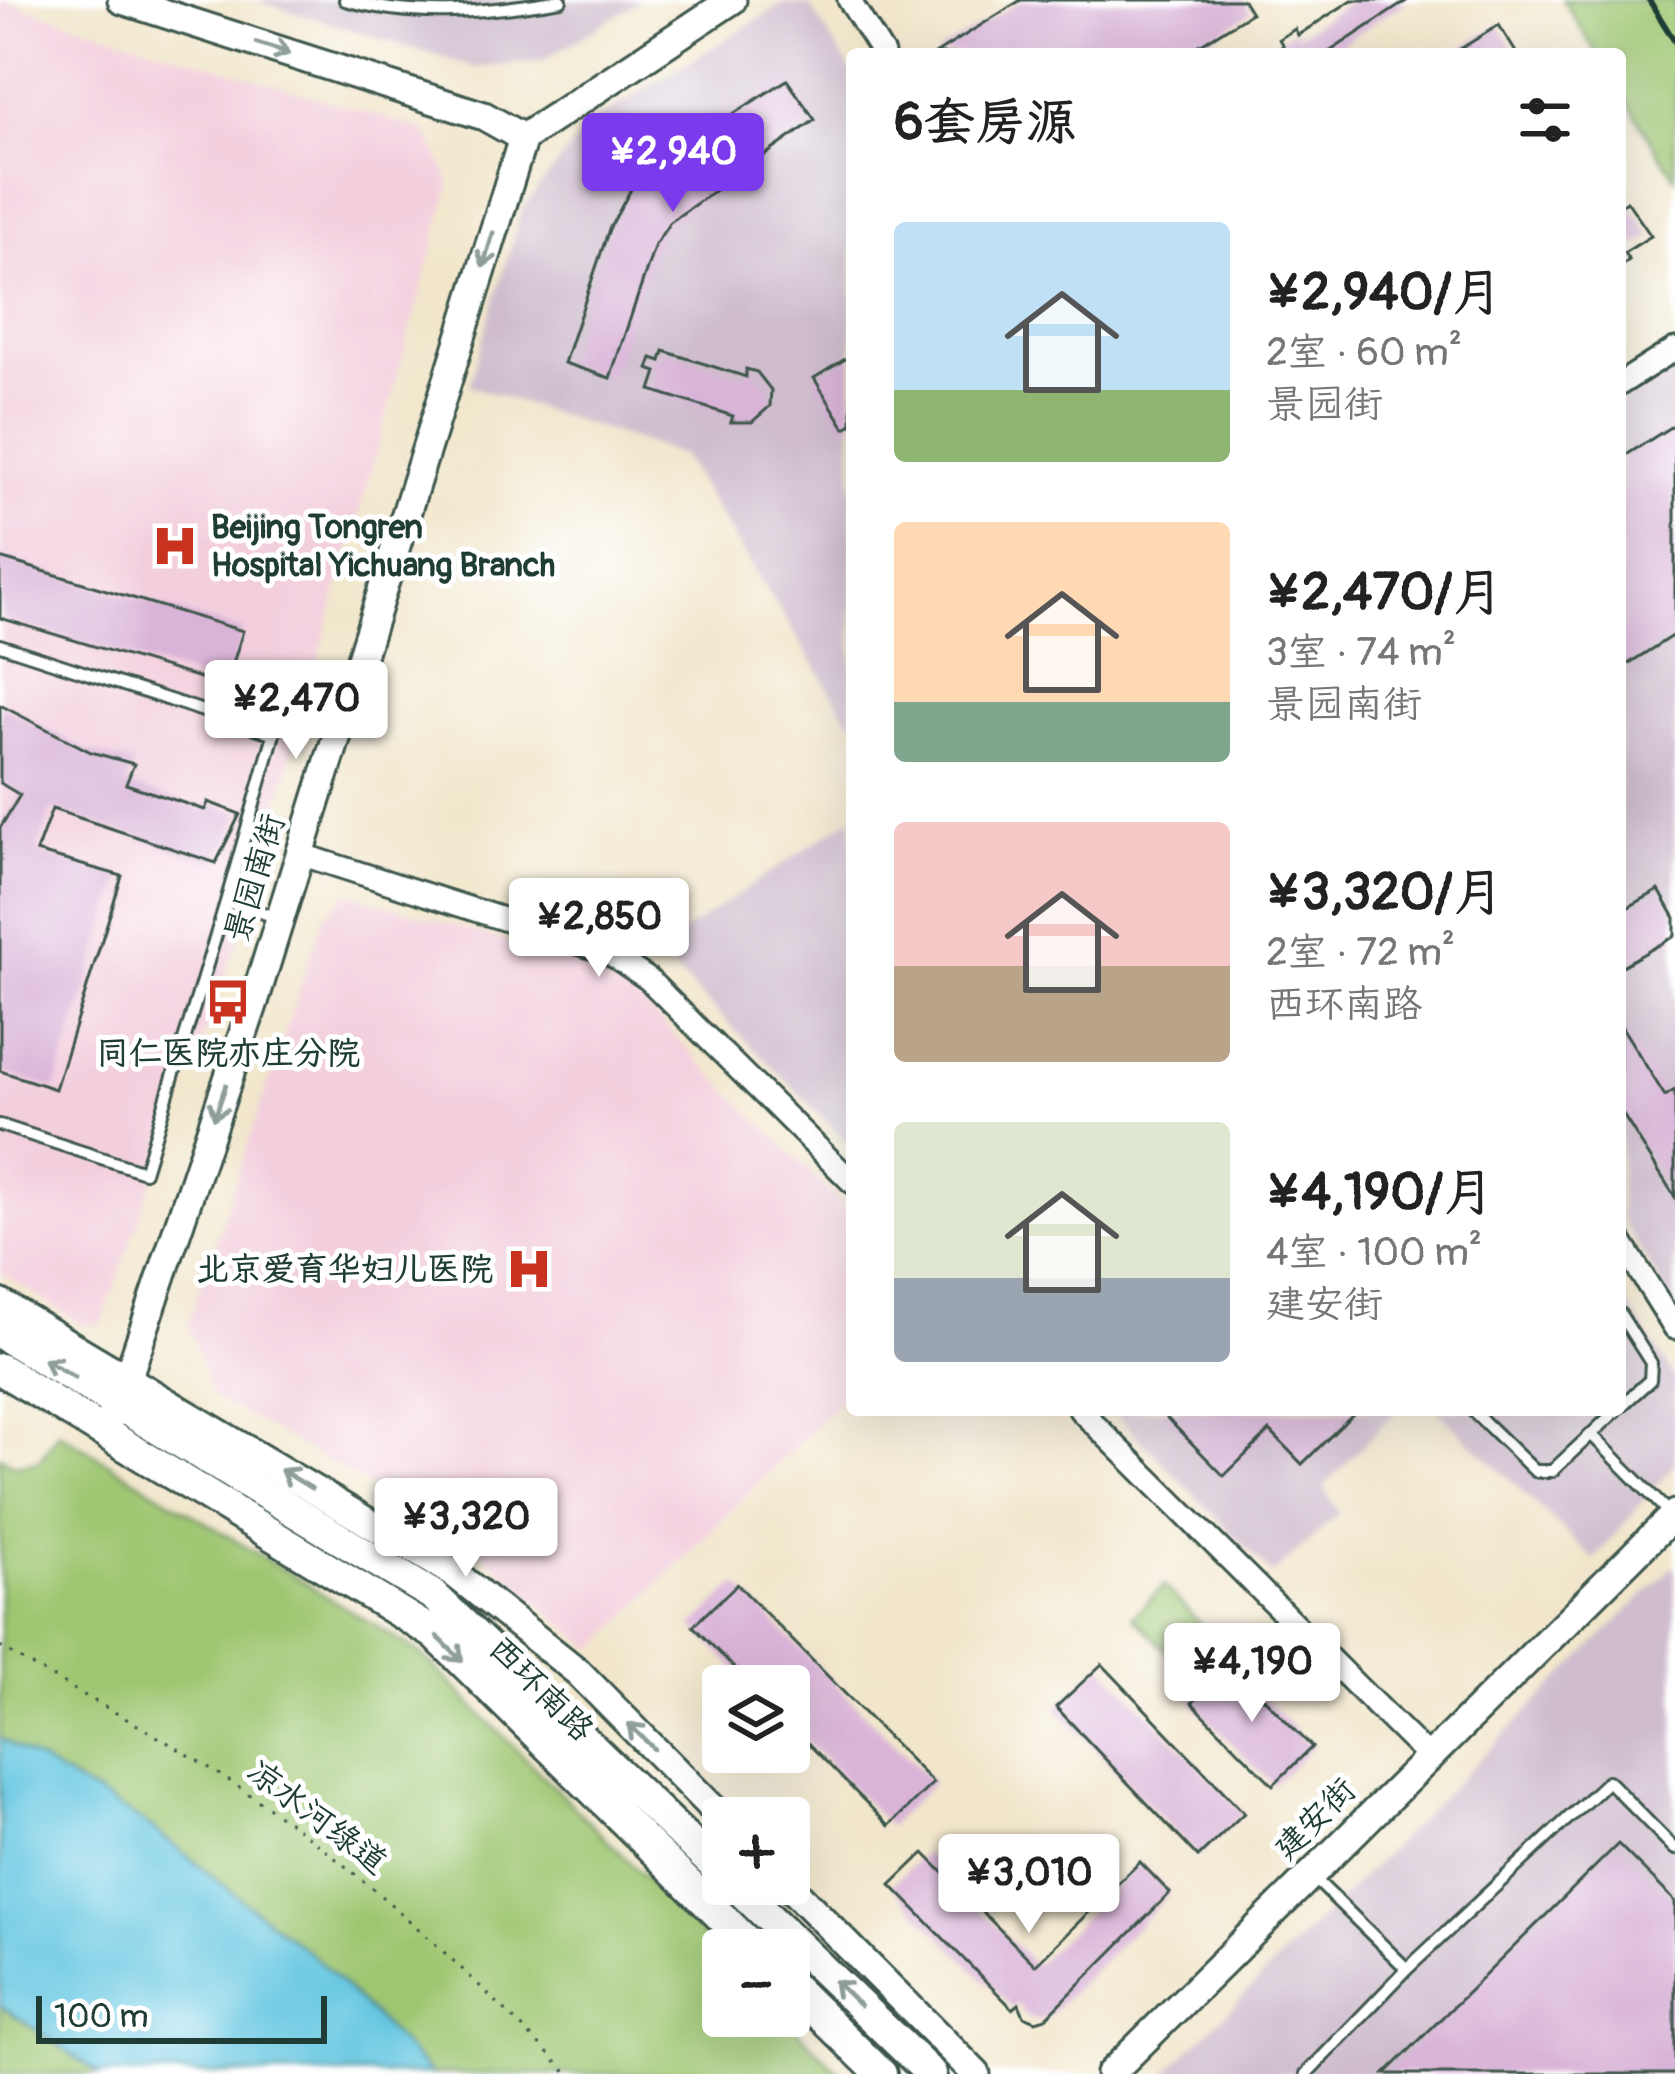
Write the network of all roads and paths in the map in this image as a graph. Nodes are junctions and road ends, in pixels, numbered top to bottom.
1 (122, 0) edge
2 (345, 0) edge
3 (561, 0) edge
4 (732, 0) edge
5 (849, 0) edge
6 (879, 48) edge
7 (523, 138) junction
8 (1675, 349) edge
9 (1626, 380) edge
10 (0, 646) edge
11 (300, 854) junction
12 (226, 902) junction
13 (280, 918) junction
14 (0, 1125) edge
15 (846, 1176) edge
16 (1626, 1250) edge
17 (0, 1303) edge
18 (1626, 1324) edge
19 (1675, 1328) edge
20 (0, 1333) edge
21 (0, 1369) edge
22 (1626, 1402) edge
23 (117, 1403) junction
24 (1086, 1416) edge
25 (1478, 1416) edge
26 (1611, 1416) edge
27 (1591, 1434) junction
28 (1674, 1515) edge
29 (0, 1647) edge
30 (1428, 1757) junction
31 (702, 1798) edge
32 (1675, 1849) edge
33 (702, 1854) edge
34 (1311, 1874) junction
35 (756, 1905) edge
36 (809, 1905) edge
37 (734, 1929) edge
38 (1407, 1969) junction
39 (810, 2005) edge
40 (568, 2074) edge
41 (880, 2074) edge
42 (931, 2074) edge
43 (976, 2074) edge
44 (1110, 2074) edge
45 (1306, 2074) edge

1 -> 7 street
2 - 3 lane
4 - 7 street
5 - 6 street
7 -> 11 street, 景园南街
8 - 9 street
10 - 12 lane
11 - 13 street, 景园南街
11 - 15 street
12 - 13 lane
12 - 14 lane
13 -> 23 street, 景园南街
16 - 19 street
17 - 23 street
18 - 22 lane
23 -> 20 main road, 西环南路
21 - 23 main road, 西环南路
31 -> 23 street
23 - 33 main road, 西环南路
23 -> 37 main road, 西环南路
24 - 30 street
25 - 27 lane
26 - 27 lane
27 - 28 lane
28 - 30 street, 建安街
29 - 40 path, 凉水河绿道
30 - 34 street, 建安街
32 - 38 lane
34 - 38 lane
34 - 44 street, 建安街
42 -> 35 main road
36 - 43 street
38 - 45 lane
39 - 41 main road

